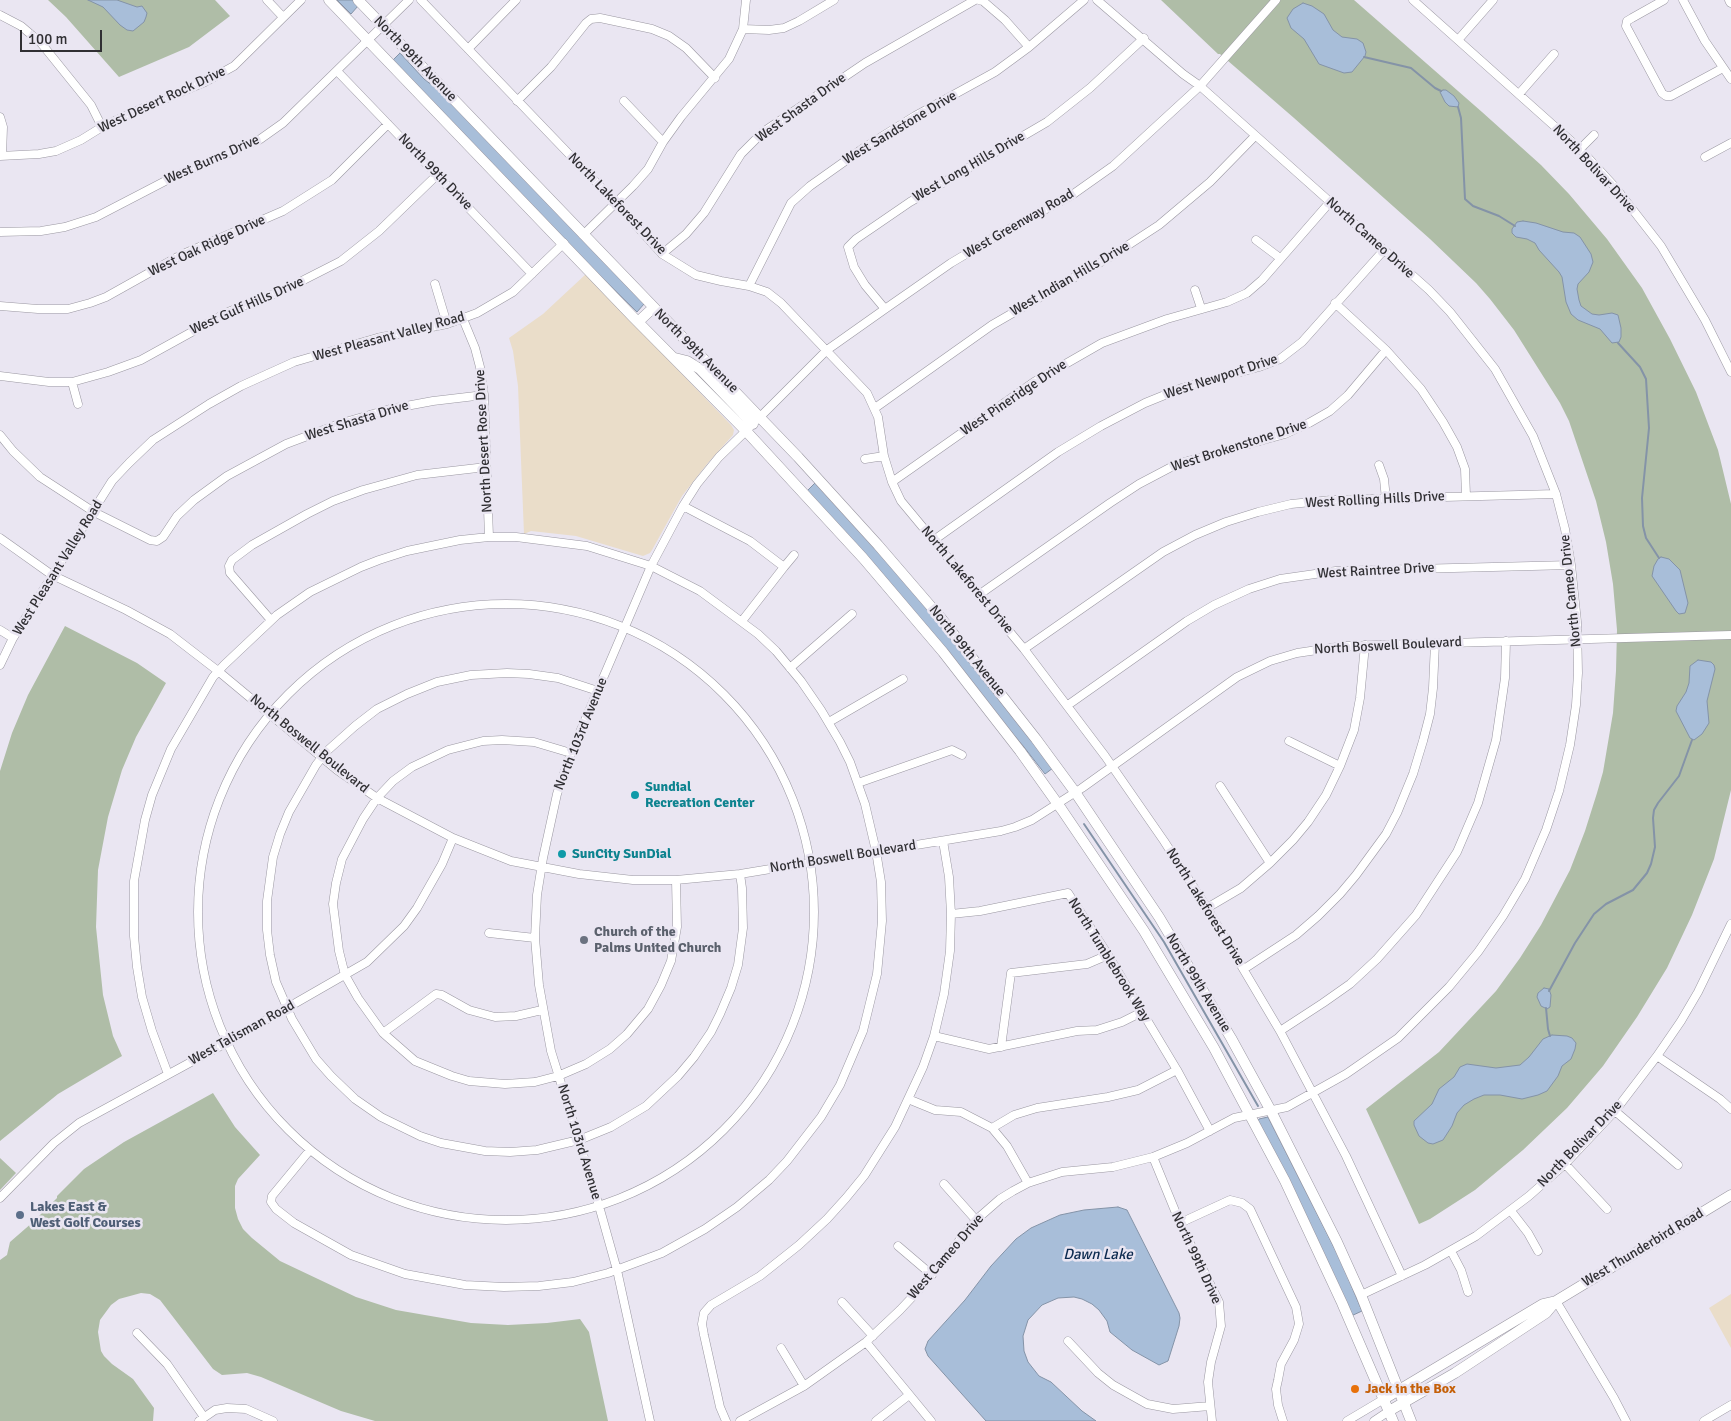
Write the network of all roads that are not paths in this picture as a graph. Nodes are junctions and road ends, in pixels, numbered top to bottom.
1 (267, 0) edge
2 (301, 0) edge
3 (329, 0) edge
4 (358, 0) edge
5 (410, 0) edge
6 (421, 0) edge
7 (516, 0) edge
8 (746, 0) edge
9 (834, 0) edge
10 (977, 0) edge
11 (1084, 0) edge
12 (1097, 0) edge
13 (1276, 0) edge
14 (1413, 0) edge
15 (1493, 0) edge
16 (1664, 0) edge
17 (1683, 0) edge
18 (0, 15) edge
19 (283, 17) junction
20 (383, 26) junction
21 (743, 29) junction
22 (1144, 38) junction
23 (368, 40) junction
24 (1458, 40) junction
25 (1029, 48) junction
26 (468, 49) junction
27 (1554, 54) dead end
28 (1723, 68) junction
29 (337, 71) junction
30 (715, 78) junction
31 (1731, 79) edge
32 (1200, 86) junction
33 (1519, 94) junction
34 (517, 101) junction
35 (624, 101) dead end
36 (0, 117) edge
37 (388, 124) junction
38 (102, 127) junction
39 (1594, 135) dead end
40 (1256, 136) junction
41 (663, 142) junction
42 (1731, 143) edge
43 (1580, 149) junction
44 (1, 156) edge
45 (1705, 157) dead end
46 (438, 175) junction
47 (1330, 202) junction
48 (616, 203) junction
49 (0, 232) edge
50 (583, 235) junction
51 (1256, 240) dead end
52 (564, 243) junction
53 (1384, 250) junction
54 (662, 254) junction
55 (1280, 258) junction
56 (532, 274) junction
57 (435, 284) dead end
58 (749, 286) junction
59 (1195, 290) dead end
60 (1335, 303) junction
61 (0, 306) edge
62 (653, 308) junction
63 (1200, 308) junction
64 (885, 309) junction
65 (463, 319) junction
66 (638, 322) junction
67 (447, 324) junction
68 (827, 350) junction
69 (1386, 350) junction
70 (1731, 372) edge
71 (0, 376) edge
72 (72, 382) junction
73 (484, 395) junction
74 (78, 404) dead end
75 (875, 408) junction
76 (753, 424) junction
77 (0, 435) edge
78 (884, 456) junction
79 (865, 460) dead end
80 (1379, 465) dead end
81 (486, 467) junction
82 (892, 482) junction
83 (1556, 494) junction
84 (1466, 496) junction
85 (1386, 499) junction
86 (683, 506) junction
87 (94, 512) junction
88 (489, 537) junction
89 (0, 538) edge
90 (934, 540) junction
91 (794, 555) dead end
92 (1571, 565) junction
93 (651, 566) junction
94 (784, 567) junction
95 (52, 575) junction
96 (980, 594) junction
97 (852, 614) dead end
98 (270, 620) junction
99 (742, 621) junction
100 (625, 628) junction
101 (0, 630) edge
102 (1731, 635) edge
103 (13, 638) junction
104 (1578, 639) junction
105 (1506, 641) junction
106 (1435, 643) junction
107 (1364, 645) junction
108 (1024, 649) junction
109 (0, 664) edge
110 (790, 668) junction
111 (218, 671) junction
112 (903, 679) dead end
113 (598, 691) junction
114 (1068, 705) junction
115 (270, 714) junction
116 (829, 722) junction
117 (1289, 741) dead end
118 (571, 754) junction
119 (962, 756) dead end
120 (322, 758) junction
121 (1340, 766) junction
122 (1112, 767) junction
123 (858, 783) junction
124 (1220, 786) dead end
125 (1075, 792) junction
126 (376, 798) junction
127 (1058, 804) junction
128 (453, 838) junction
129 (943, 841) junction
130 (876, 851) junction
131 (811, 862) junction
132 (1270, 863) junction
133 (541, 867) junction
134 (740, 874) junction
135 (676, 880) junction
136 (1207, 908) junction
137 (951, 914) junction
138 (1731, 924) edge
139 (489, 933) dead end
140 (536, 938) junction
141 (1108, 954) junction
142 (1244, 969) junction
143 (345, 975) junction
144 (286, 1008) junction
145 (542, 1010) junction
146 (1142, 1012) junction
147 (1280, 1031) junction
148 (383, 1033) junction
149 (934, 1036) junction
150 (226, 1042) junction
151 (1001, 1047) junction
152 (1657, 1056) junction
153 (1177, 1070) junction
154 (168, 1074) junction
155 (558, 1076) junction
156 (1314, 1093) junction
157 (908, 1099) junction
158 (1731, 1109) edge
159 (1271, 1111) junction
160 (1614, 1111) junction
161 (1249, 1115) junction
162 (992, 1128) junction
163 (1210, 1131) junction
164 (579, 1140) junction
165 (310, 1150) junction
166 (1153, 1157) junction
167 (1565, 1164) junction
168 (1678, 1165) dead end
169 (1028, 1183) junction
170 (944, 1184) dead end
171 (1731, 1195) edge
172 (0, 1198) edge
173 (599, 1206) junction
174 (1608, 1209) dead end
175 (1511, 1211) junction
176 (976, 1220) junction
177 (1180, 1223) junction
178 (898, 1246) dead end
179 (1452, 1251) junction
180 (1538, 1251) dead end
181 (617, 1270) junction
182 (932, 1276) junction
183 (1402, 1276) junction
184 (1468, 1292) dead end
185 (1361, 1295) junction
186 (1556, 1301) junction
187 (842, 1302) dead end
188 (137, 1333) dead end
189 (873, 1336) junction
190 (1068, 1341) dead end
191 (866, 1342) junction
192 (781, 1348) dead end
193 (804, 1386) junction
194 (1391, 1394) junction
195 (909, 1395) junction
196 (1731, 1405) edge
197 (1210, 1406) junction
198 (1396, 1411) edge
199 (201, 1419) edge
200 (273, 1421) edge
201 (650, 1421) edge
202 (726, 1421) edge
203 (740, 1421) edge
204 (876, 1421) edge
205 (931, 1421) edge
206 (1212, 1421) edge
207 (1283, 1421) edge
208 (1347, 1421) edge
209 (1374, 1421) edge
210 (1411, 1421) edge
211 (1626, 1421) edge
212 (1704, 1421) edge

1 - 19 street
2 - 19 street, West Desert Rock Drive
3 - 23 main road, North 99th Avenue
4 - 20 main road, North 99th Avenue
5 - 20 street, West Burns Drive
6 - 26 street, North Lakeforest Drive
7 - 26 street
8 - 21 street
9 - 21 street
10 - 25 street, West Shasta Drive
10 - 54 street, West Shasta Drive
11 - 25 street, West Sandstone Drive
12 - 22 street, North Cameo Drive
13 - 32 street, West Greenway Road
14 - 24 street, North Bolivar Drive
15 - 24 street
16 - 28 street
17 - 28 street
18 - 38 street
19 - 38 street, West Desert Rock Drive
20 - 23 street, West Burns Drive
20 - 50 main road, North 99th Avenue
21 - 30 street
22 - 32 street, North Cameo Drive
22 - 64 street, West Long Hills Drive
23 - 29 street, West Burns Drive
23 - 52 main road, North 99th Avenue
24 - 33 street, North Bolivar Drive
25 - 58 street, West Sandstone Drive
26 - 34 street, North Lakeforest Drive
27 - 33 street
28 - 31 street
29 - 37 street, North 99th Drive
29 - 49 street, West Burns Drive
30 - 34 street
30 - 41 street
32 - 40 street, North Cameo Drive
32 - 64 street, West Greenway Road
33 - 43 street, North Bolivar Drive
34 - 48 street, North Lakeforest Drive
35 - 41 street
36 - 44 street
37 - 46 street, North 99th Drive
37 - 61 street, West Oak Ridge Drive
38 - 44 street, West Desert Rock Drive
39 - 43 street
40 - 47 street, North Cameo Drive
40 - 75 street, West Indian Hills Drive
41 - 48 street
42 - 45 street
43 - 70 street, North Bolivar Drive
46 - 56 street, North 99th Drive
46 - 72 street, West Gulf Hills Drive
47 - 53 street, North Cameo Drive
47 - 55 street, West Pineridge Drive
48 - 50 street
48 - 54 street, North Lakeforest Drive
50 - 62 main road, North 99th Avenue
51 - 55 street
52 - 56 street, West Pleasant Valley Road
52 - 66 main road, North 99th Avenue
53 - 60 street, West Newport Drive
53 - 83 street, North Cameo Drive
54 - 58 street, North Lakeforest Drive
55 - 63 street, West Pineridge Drive
56 - 65 street, West Pleasant Valley Road
57 - 67 street
58 - 68 street, North Lakeforest Drive
59 - 63 street
60 - 69 street
60 - 90 street, West Newport Drive
62 - 66 main road
62 - 76 main road, North 99th Avenue
63 - 82 street, West Pineridge Drive
64 - 68 street, West Greenway Road
65 - 67 street, West Pleasant Valley Road
65 - 73 street, North Desert Rose Drive
66 - 76 main road, North 99th Avenue
67 - 87 street, West Pleasant Valley Road
68 - 75 street, North Lakeforest Drive
68 - 76 street, West Greenway Road
69 - 84 street
69 - 96 street, West Brokenstone Drive
71 - 72 street, West Gulf Hills Drive
72 - 74 street
73 - 81 street, North Desert Rose Drive
73 - 87 street, West Shasta Drive
75 - 78 street, North Lakeforest Drive
76 - 86 street, North 103rd Avenue
76 - 125 main road, North 99th Avenue
76 - 127 main road, North 99th Avenue
77 - 87 street, West Shasta Drive
78 - 79 street
78 - 82 street, North Lakeforest Drive
80 - 85 street
81 - 88 street, North Desert Rose Drive
81 - 98 street
82 - 90 street, North Lakeforest Drive
83 - 84 street, West Rolling Hills Drive
83 - 92 street, North Cameo Drive
84 - 85 street, West Rolling Hills Drive
85 - 108 street, West Rolling Hills Drive
86 - 93 street, North 103rd Avenue
86 - 94 street
87 - 95 street, West Pleasant Valley Road
88 - 93 street
88 - 98 street
89 - 95 street, North Boswell Boulevard
90 - 96 street, North Lakeforest Drive
91 - 94 street
92 - 104 street, North Cameo Drive
92 - 114 street, West Raintree Drive
93 - 99 street
93 - 100 street, North 103rd Avenue
94 - 99 street
95 - 103 street, West Pleasant Valley Road
95 - 111 street, North Boswell Boulevard
96 - 108 street, North Lakeforest Drive
97 - 110 street
98 - 111 street
99 - 110 street
100 - 113 street, North 103rd Avenue
100 - 115 street
100 - 131 street
101 - 103 street
102 - 104 street, North Boswell Boulevard
103 - 109 street, West Pleasant Valley Road
104 - 105 street, North Boswell Boulevard
104 - 156 street, North Cameo Drive
105 - 106 street, North Boswell Boulevard
105 - 147 street
106 - 107 street, North Boswell Boulevard
106 - 142 street
107 - 121 street
107 - 122 street, North Boswell Boulevard
108 - 114 street, North Lakeforest Drive
110 - 116 street
111 - 115 street, North Boswell Boulevard
111 - 154 street
112 - 116 street
113 - 118 street, North 103rd Avenue
113 - 120 street
114 - 122 street, North Lakeforest Drive
115 - 120 street, North Boswell Boulevard
115 - 150 street
116 - 123 street
117 - 121 street
118 - 126 street
118 - 133 street, North 103rd Avenue
119 - 123 street
120 - 126 street, North Boswell Boulevard
120 - 144 street
121 - 132 street
122 - 125 street, North Boswell Boulevard
122 - 136 street, North Lakeforest Drive
123 - 130 street
124 - 132 street
125 - 127 street, North Boswell Boulevard
125 - 159 main road, North 99th Avenue
126 - 128 street, North Boswell Boulevard
126 - 143 street
127 - 129 street, North Boswell Boulevard
127 - 161 main road, North 99th Avenue
128 - 133 street, North Boswell Boulevard
128 - 143 street, West Talisman Road
129 - 130 street, North Boswell Boulevard
129 - 137 street
130 - 131 street, North Boswell Boulevard
130 - 181 street
131 - 134 street, North Boswell Boulevard
131 - 173 street
132 - 136 street
133 - 135 street, North Boswell Boulevard
133 - 140 street, North 103rd Avenue
134 - 135 street, North Boswell Boulevard
134 - 164 street
135 - 155 street
136 - 142 street, North Lakeforest Drive
137 - 141 street, North Tumblebrook Way
137 - 149 street
138 - 152 street, North Bolivar Drive
139 - 140 street
140 - 145 street, North 103rd Avenue
141 - 146 street, North Tumblebrook Way
141 - 151 street
142 - 147 street, North Lakeforest Drive
143 - 144 street, West Talisman Road
143 - 148 street
144 - 150 street, West Talisman Road
144 - 164 street
145 - 148 street
145 - 155 street, North 103rd Avenue
146 - 151 street
146 - 153 street, North Tumblebrook Way
147 - 156 street, North Lakeforest Drive
148 - 155 street
149 - 151 street
149 - 157 street
150 - 154 street, West Talisman Road
150 - 165 street
152 - 158 street
152 - 160 street, North Bolivar Drive
153 - 162 street
153 - 163 street, North Tumblebrook Way
154 - 172 street, West Talisman Road
155 - 164 street, North 103rd Avenue
156 - 159 street, West Cameo Drive
156 - 183 street, North Lakeforest Drive
157 - 162 street
157 - 202 street
159 - 161 street, West Cameo Drive
159 - 185 main road, North 99th Avenue
160 - 167 street, North Bolivar Drive
160 - 168 street
161 - 163 street, West Cameo Drive
161 - 194 main road, North 99th Avenue
162 - 169 street
163 - 166 street, West Cameo Drive
164 - 173 street, North 103rd Avenue
165 - 173 street
165 - 181 street
166 - 169 street, West Cameo Drive
166 - 177 street, North 99th Drive
167 - 174 street
167 - 175 street, North Bolivar Drive
169 - 176 street, West Cameo Drive
170 - 176 street
171 - 186 main road, West Thunderbird Road
173 - 181 street, North 103rd Avenue
175 - 179 street, North Bolivar Drive
175 - 180 street
176 - 182 street, West Cameo Drive
177 - 197 street, North 99th Drive
177 - 207 street
178 - 182 street
179 - 183 street, North Bolivar Drive
179 - 184 street
181 - 201 street, North 103rd Avenue
182 - 189 street, West Cameo Drive
183 - 185 street, North Bolivar Drive
185 - 194 main road, North 99th Avenue
186 - 194 main road, West Thunderbird Road
186 - 198 main road, West Thunderbird Road
186 - 211 street
187 - 189 street
188 - 199 street
189 - 191 street, West Cameo Drive
190 - 197 street
191 - 193 street, West Cameo Drive
191 - 195 street
192 - 193 street
193 - 203 street, West Cameo Drive
194 - 198 main road, North 99th Avenue
194 - 198 main road, North 99th Avenue
194 - 208 street
195 - 204 street
195 - 205 street
196 - 212 street
197 - 206 street, North 99th Drive
198 - 209 street
198 - 210 main road, North 99th Avenue
199 - 200 street

